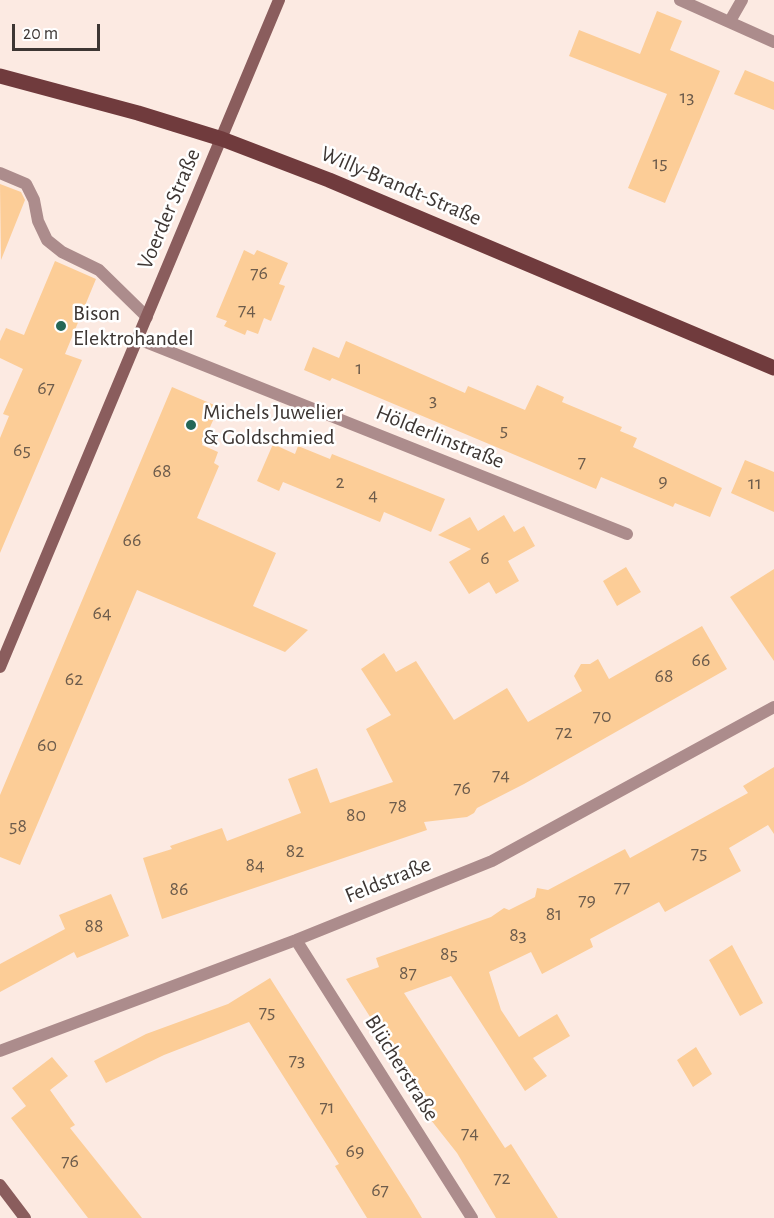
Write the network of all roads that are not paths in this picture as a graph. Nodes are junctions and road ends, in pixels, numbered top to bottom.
1 (279, 0) edge
2 (680, 0) edge
3 (742, 0) edge
4 (730, 21) junction
5 (774, 42) edge
6 (0, 75) edge
7 (222, 139) junction
8 (0, 173) edge
9 (147, 317) junction
10 (138, 339) junction
11 (774, 368) edge
12 (627, 534) dead end
13 (0, 667) edge
14 (774, 707) edge
15 (296, 940) junction
16 (0, 1051) edge
17 (0, 1185) edge
18 (25, 1218) edge
19 (472, 1218) edge

1 - 7 street, Voerder Straße
2 - 4 street
3 - 4 street
4 - 5 street
6 - 7 main road, Willy-Brandt-Straße
7 - 9 street, Voerder Straße
7 - 11 main road, Willy-Brandt-Straße
8 - 9 street
9 - 10 street, Voerder Straße
10 - 12 street, Hölderlinstraße
10 - 13 street, Voerder Straße
14 - 15 street, Feldstraße
15 - 16 street, Feldstraße
15 - 19 street, Blücherstraße
17 - 18 street

